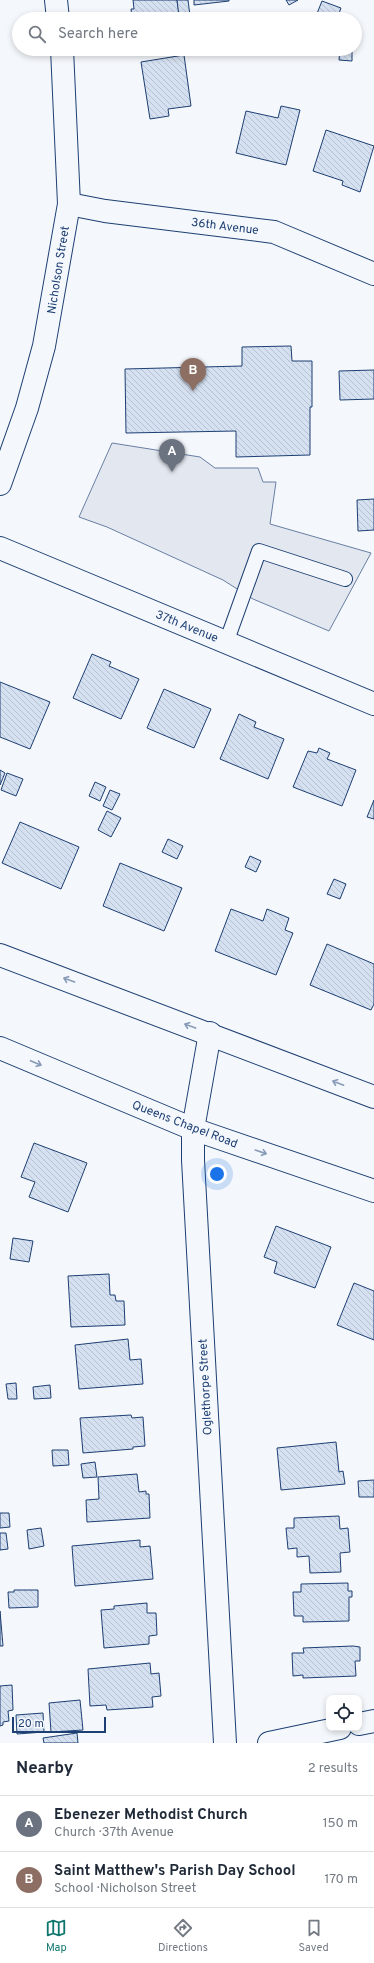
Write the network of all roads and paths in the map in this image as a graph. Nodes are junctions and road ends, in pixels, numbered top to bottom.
1 (56, 0) edge
2 (57, 12) edge
3 (62, 56) edge
4 (69, 204) junction
5 (374, 274) edge
6 (0, 484) edge
7 (0, 548) edge
8 (345, 579) dead end
9 (226, 643) junction
10 (374, 704) edge
11 (0, 955) edge
12 (210, 1033) junction
13 (0, 1048) edge
14 (374, 1097) edge
15 (192, 1129) junction
16 (374, 1190) edge
17 (374, 1721) edge
18 (362, 1723) edge
19 (326, 1731) edge
20 (225, 1743) edge
21 (269, 1743) edge

1 - 2 street
3 - 4 street, Nicholson Street
4 - 5 street, 36th Avenue
4 - 6 street, Nicholson Street
7 - 9 street, 37th Avenue
8 - 9 lane
9 - 10 street, 37th Avenue
12 -> 11 street
14 -> 12 street
12 - 15 street, Oglethorpe Street
13 -> 15 street, Queens Chapel Road
15 -> 16 street, Queens Chapel Road
15 - 20 street, Oglethorpe Street
17 - 18 street
19 - 21 street

